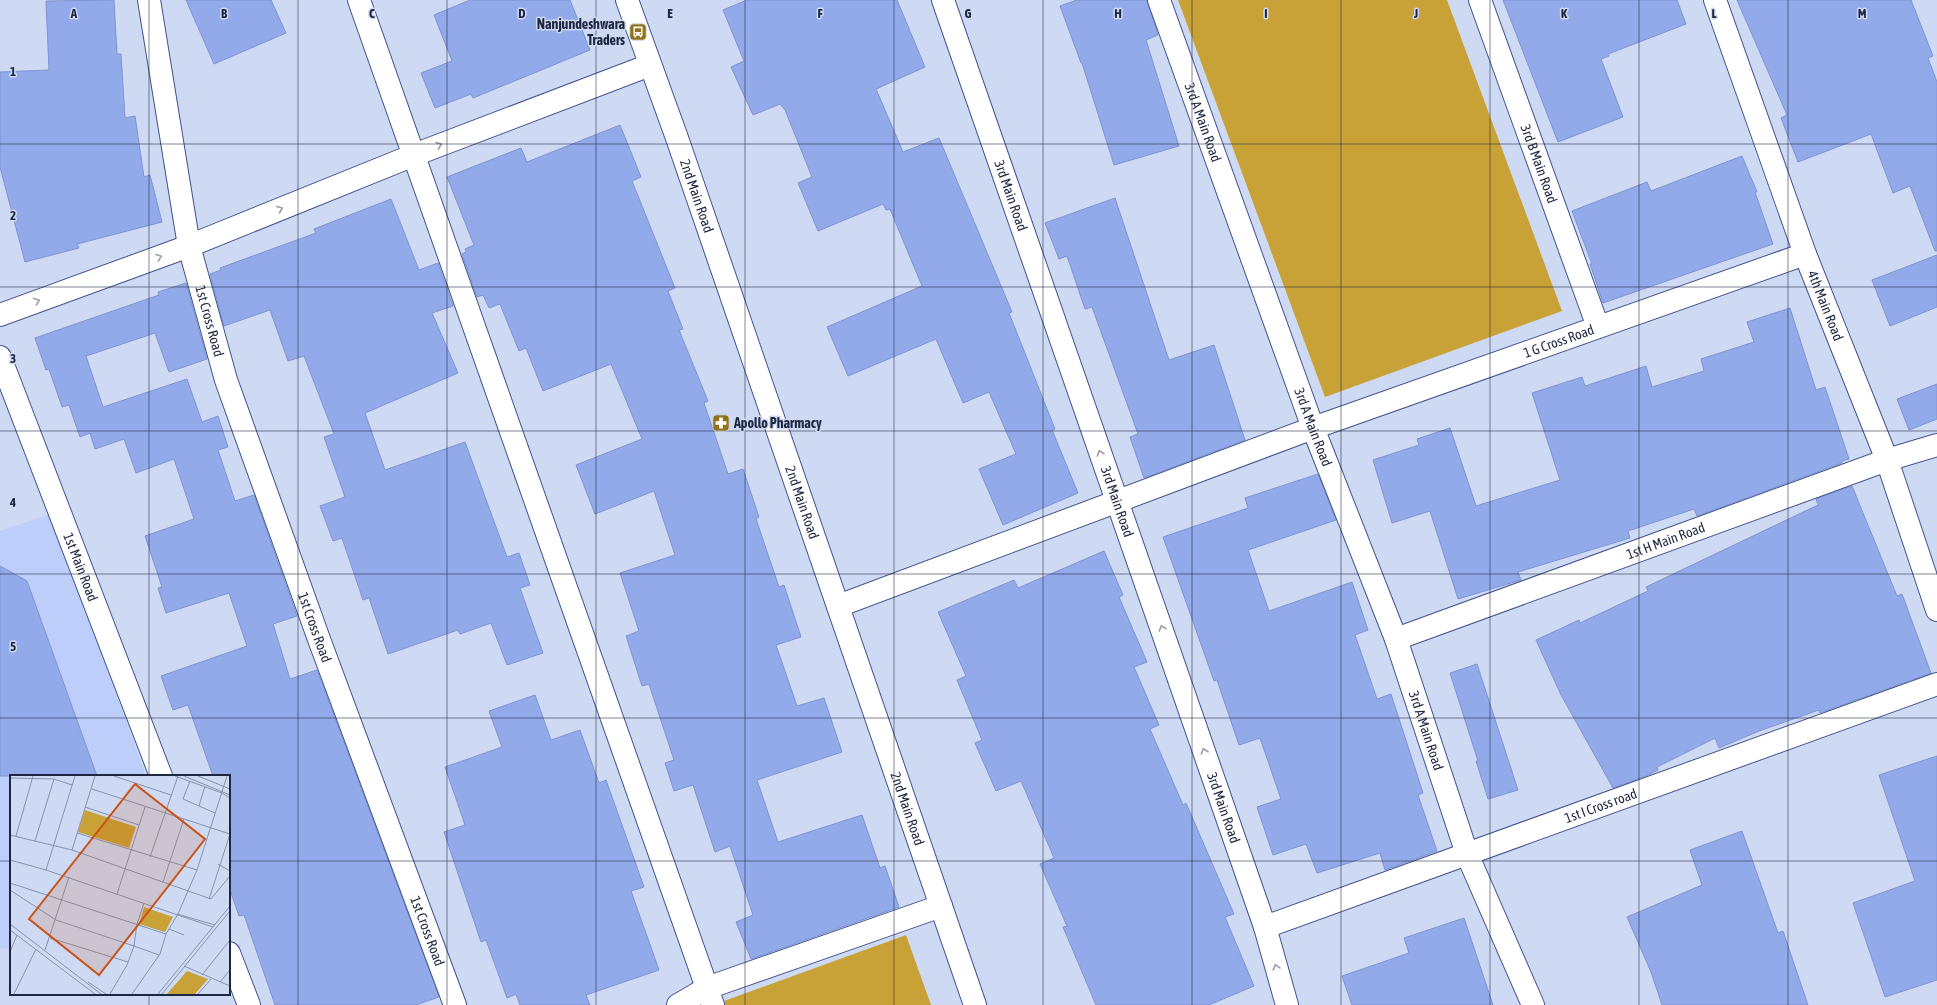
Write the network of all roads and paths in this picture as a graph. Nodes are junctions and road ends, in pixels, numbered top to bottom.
1 (149, 0) edge
2 (359, 0) edge
3 (627, 0) edge
4 (943, 0) edge
5 (1160, 0) edge
6 (1480, 0) edge
7 (1714, 0) edge
8 (650, 65) junction
9 (414, 155) junction
10 (189, 246) junction
11 (1804, 254) junction
12 (0, 315) edge
13 (1598, 327) junction
14 (0, 357) edge
15 (1313, 428) junction
16 (1937, 445) edge
17 (1887, 460) junction
18 (1117, 500) junction
19 (838, 606) junction
20 (1937, 610) edge
21 (1396, 639) junction
22 (1937, 684) edge
23 (161, 775) edge
24 (1467, 854) junction
25 (941, 906) junction
26 (1265, 927) junction
27 (230, 956) edge
28 (710, 996) edge
29 (249, 1005) edge
30 (455, 1005) edge
31 (678, 1005) edge
32 (976, 1005) edge
33 (1287, 1005) edge
34 (1533, 1005) edge

1 - 10 street, 1st Cross Road
2 - 9 street
3 - 8 street, 2nd Main Road
18 -> 4 street, 3rd Main Road
5 - 15 street, 3rd A Main Road
6 - 13 street, 3rd B Main Road
7 - 11 street, 4th Main Road
9 -> 8 street
8 - 19 street, 2nd Main Road
10 -> 9 street
9 - 28 street
12 -> 10 street
10 - 30 street, 1st Cross Road
11 - 13 street, 1 G Cross Road
11 - 17 street, 4th Main Road
13 - 15 street, 1 G Cross Road
14 - 23 street, 1st Main Road
15 - 18 street, 1 G Cross Road
15 - 21 street, 3rd A Main Road
16 - 17 street, 1st H Main Road
17 - 20 street, 4th Main Road
17 - 21 street, 1st H Main Road
18 - 19 street, 1 G Cross Road
26 -> 18 street, 3rd Main Road
19 - 25 street, 2nd Main Road
21 - 24 street, 3rd A Main Road
22 - 24 street, 1st I Cross road
24 - 26 street, 1st I Cross road
24 - 34 street, 3rd A Main Road
25 - 28 street
25 - 32 street, 2nd Main Road
33 -> 26 street, 3rd Main Road
27 - 29 street
28 - 31 street

